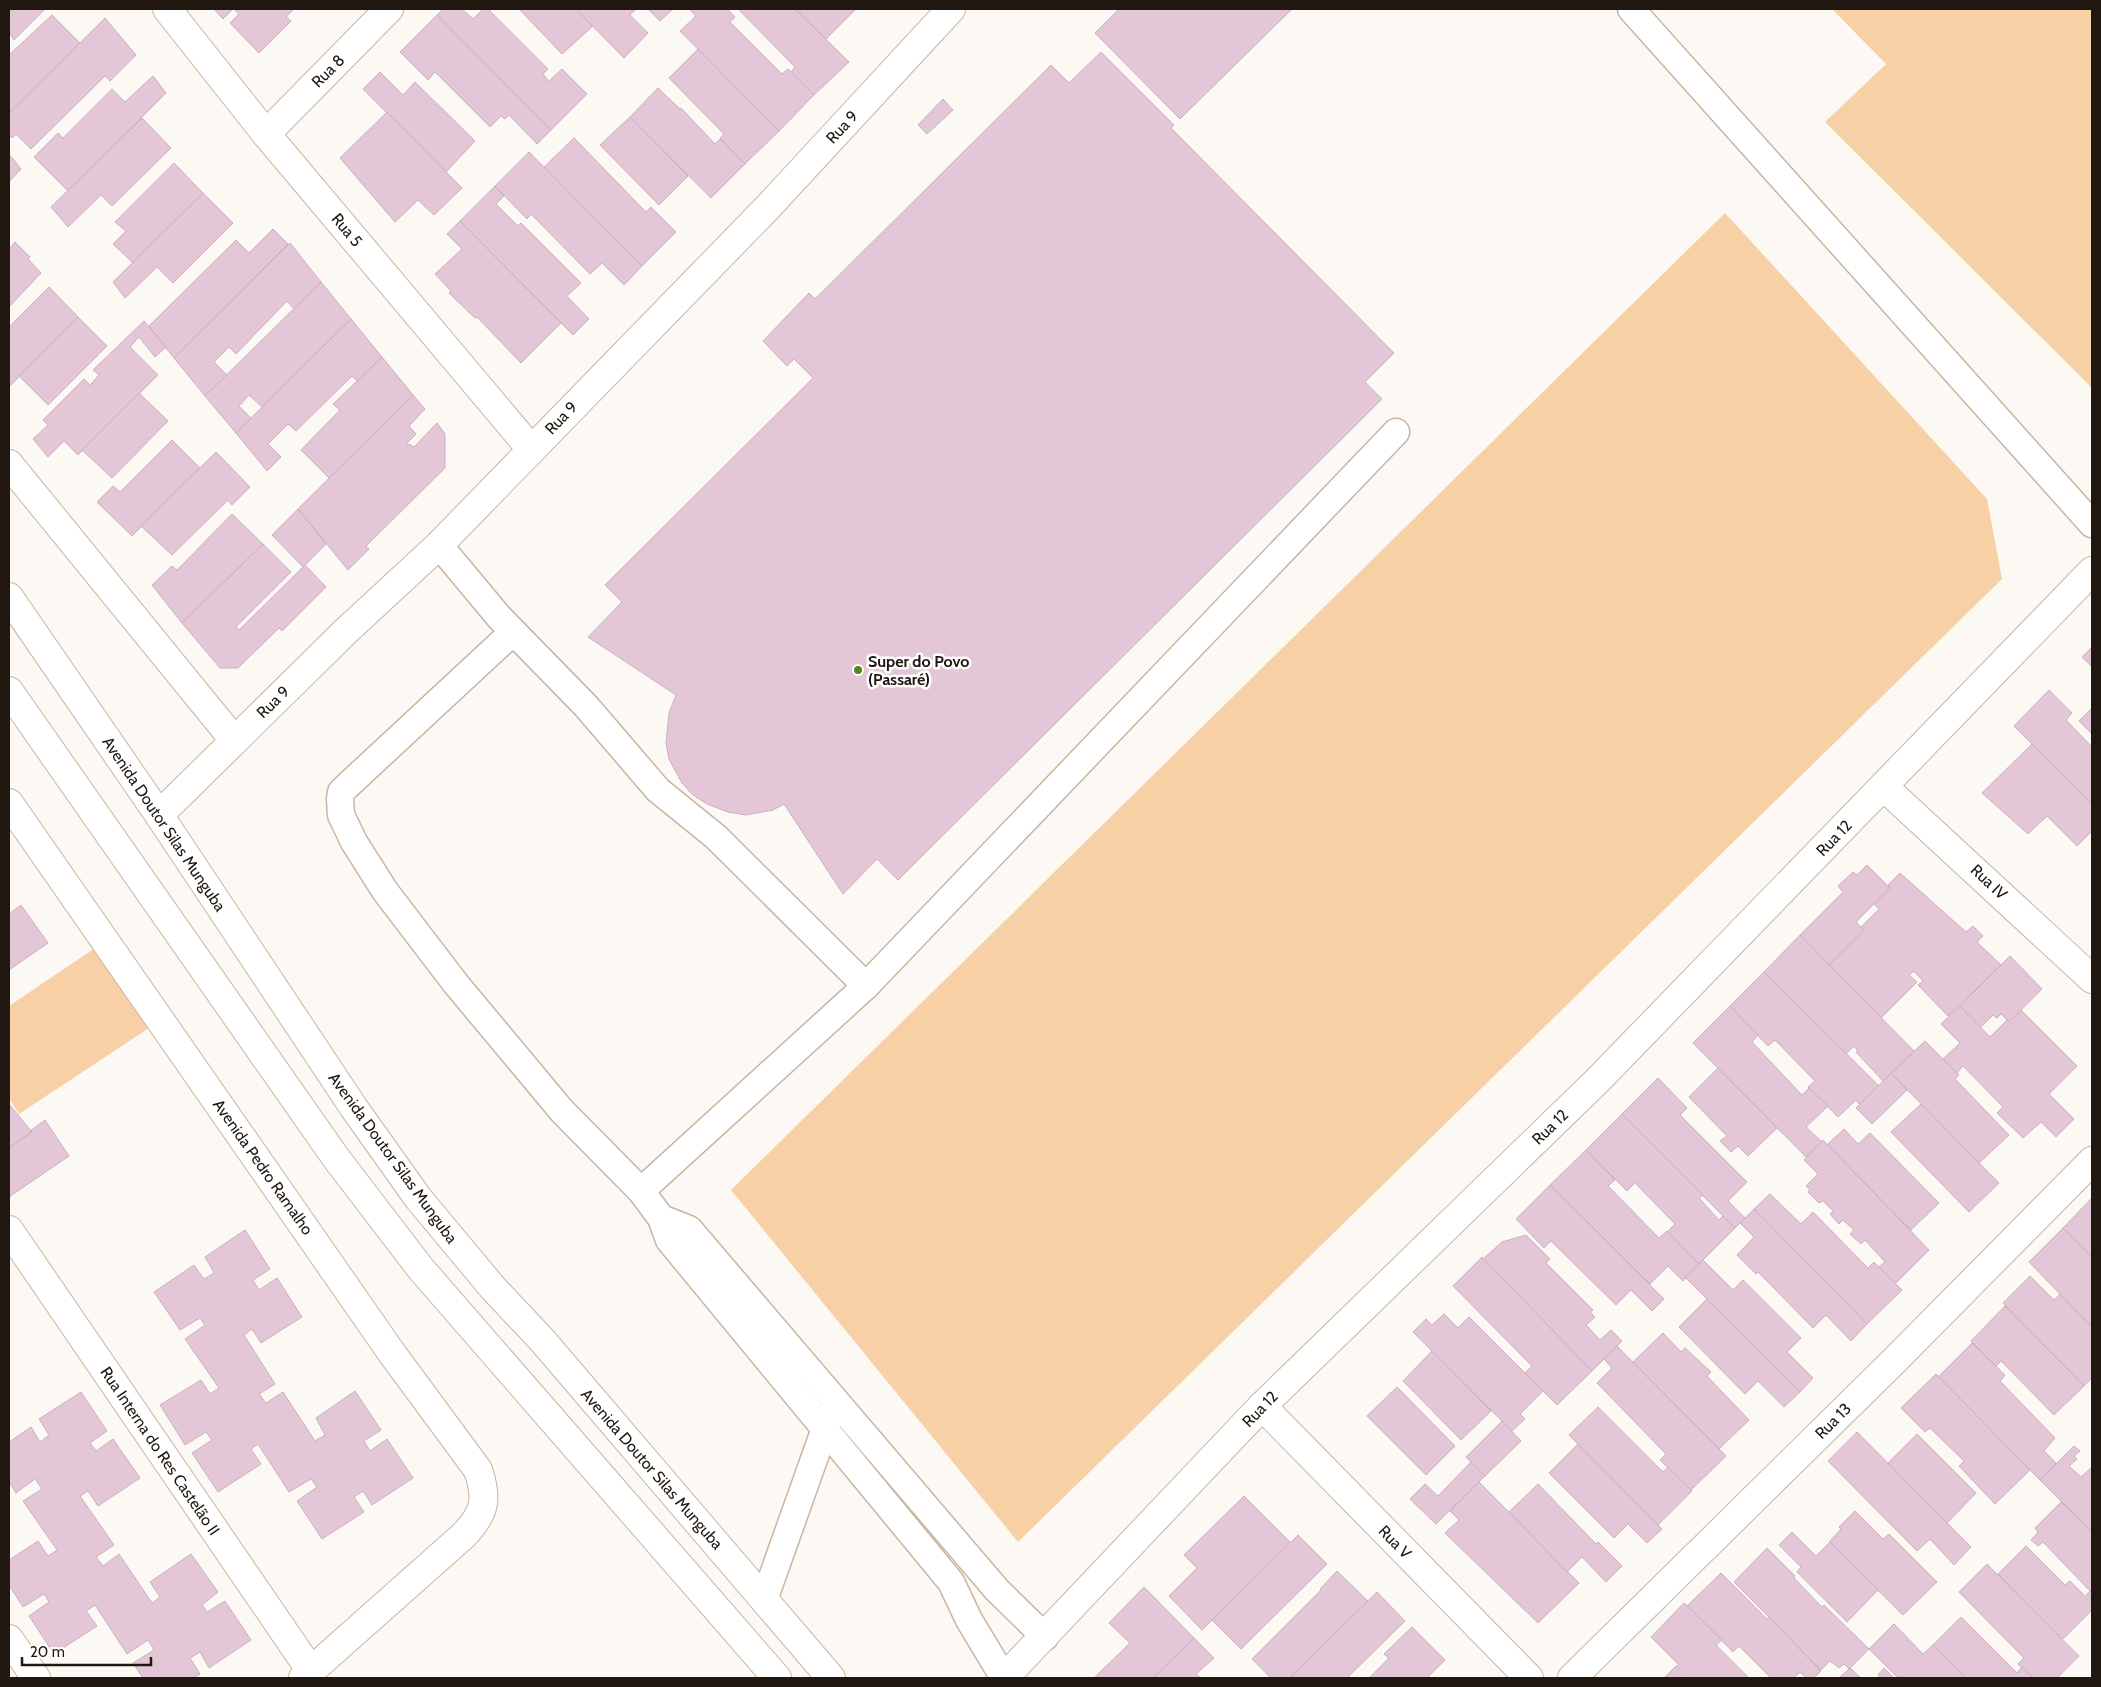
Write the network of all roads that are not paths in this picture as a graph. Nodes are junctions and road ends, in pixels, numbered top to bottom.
1 (167, 9) edge
2 (389, 9) edge
3 (951, 9) edge
4 (1631, 9) edge
5 (266, 134) junction
6 (1396, 432) dead end
7 (531, 449) junction
8 (9, 464) edge
9 (2092, 524) edge
10 (439, 545) junction
11 (2092, 572) edge
12 (9, 597) edge
13 (506, 624) junction
14 (9, 691) edge
15 (234, 740) junction
16 (1884, 786) junction
17 (9, 803) edge
18 (159, 815) junction
19 (2092, 978) edge
20 (872, 979) junction
21 (2092, 1161) edge
22 (641, 1191) junction
23 (661, 1218) junction
24 (9, 1230) edge
25 (835, 1398) junction
26 (1262, 1406) junction
27 (825, 1430) junction
28 (764, 1600) junction
29 (1045, 1637) junction
30 (9, 1639) edge
31 (307, 1675) edge
32 (36, 1678) edge
33 (777, 1678) edge
34 (831, 1678) edge
35 (1004, 1678) edge
36 (1529, 1678) edge
37 (1572, 1678) edge

1 - 5 street, Rua 5
2 - 5 street, Rua 8
3 - 7 street, Rua 9
4 - 9 lane
5 - 7 street, Rua 5
6 - 20 lane
7 - 10 street, Rua 9
8 - 15 street
10 - 13 lane
10 - 15 street, Rua 9
11 - 16 street, Rua 12
12 - 18 street, Avenida Doutor Silas Munguba
13 - 20 lane
13 - 22 lane
14 - 33 street
15 - 18 street, Rua 9
16 - 19 street, Rua IV
16 - 26 street, Rua 12
17 - 31 street, Avenida Pedro Ramalho
18 - 28 street, Avenida Doutor Silas Munguba
20 - 22 lane
21 - 37 street, Rua 13
22 - 23 lane
23 - 25 lane
23 - 27 lane
24 - 31 street, Rua Interna do Res Castelão II
25 - 27 lane
25 - 29 lane
26 - 29 street, Rua 12
26 - 36 street, Rua V
27 - 28 lane
27 - 35 lane
28 - 34 street, Avenida Doutor Silas Munguba
29 - 35 street, Rua 12
30 - 32 street

